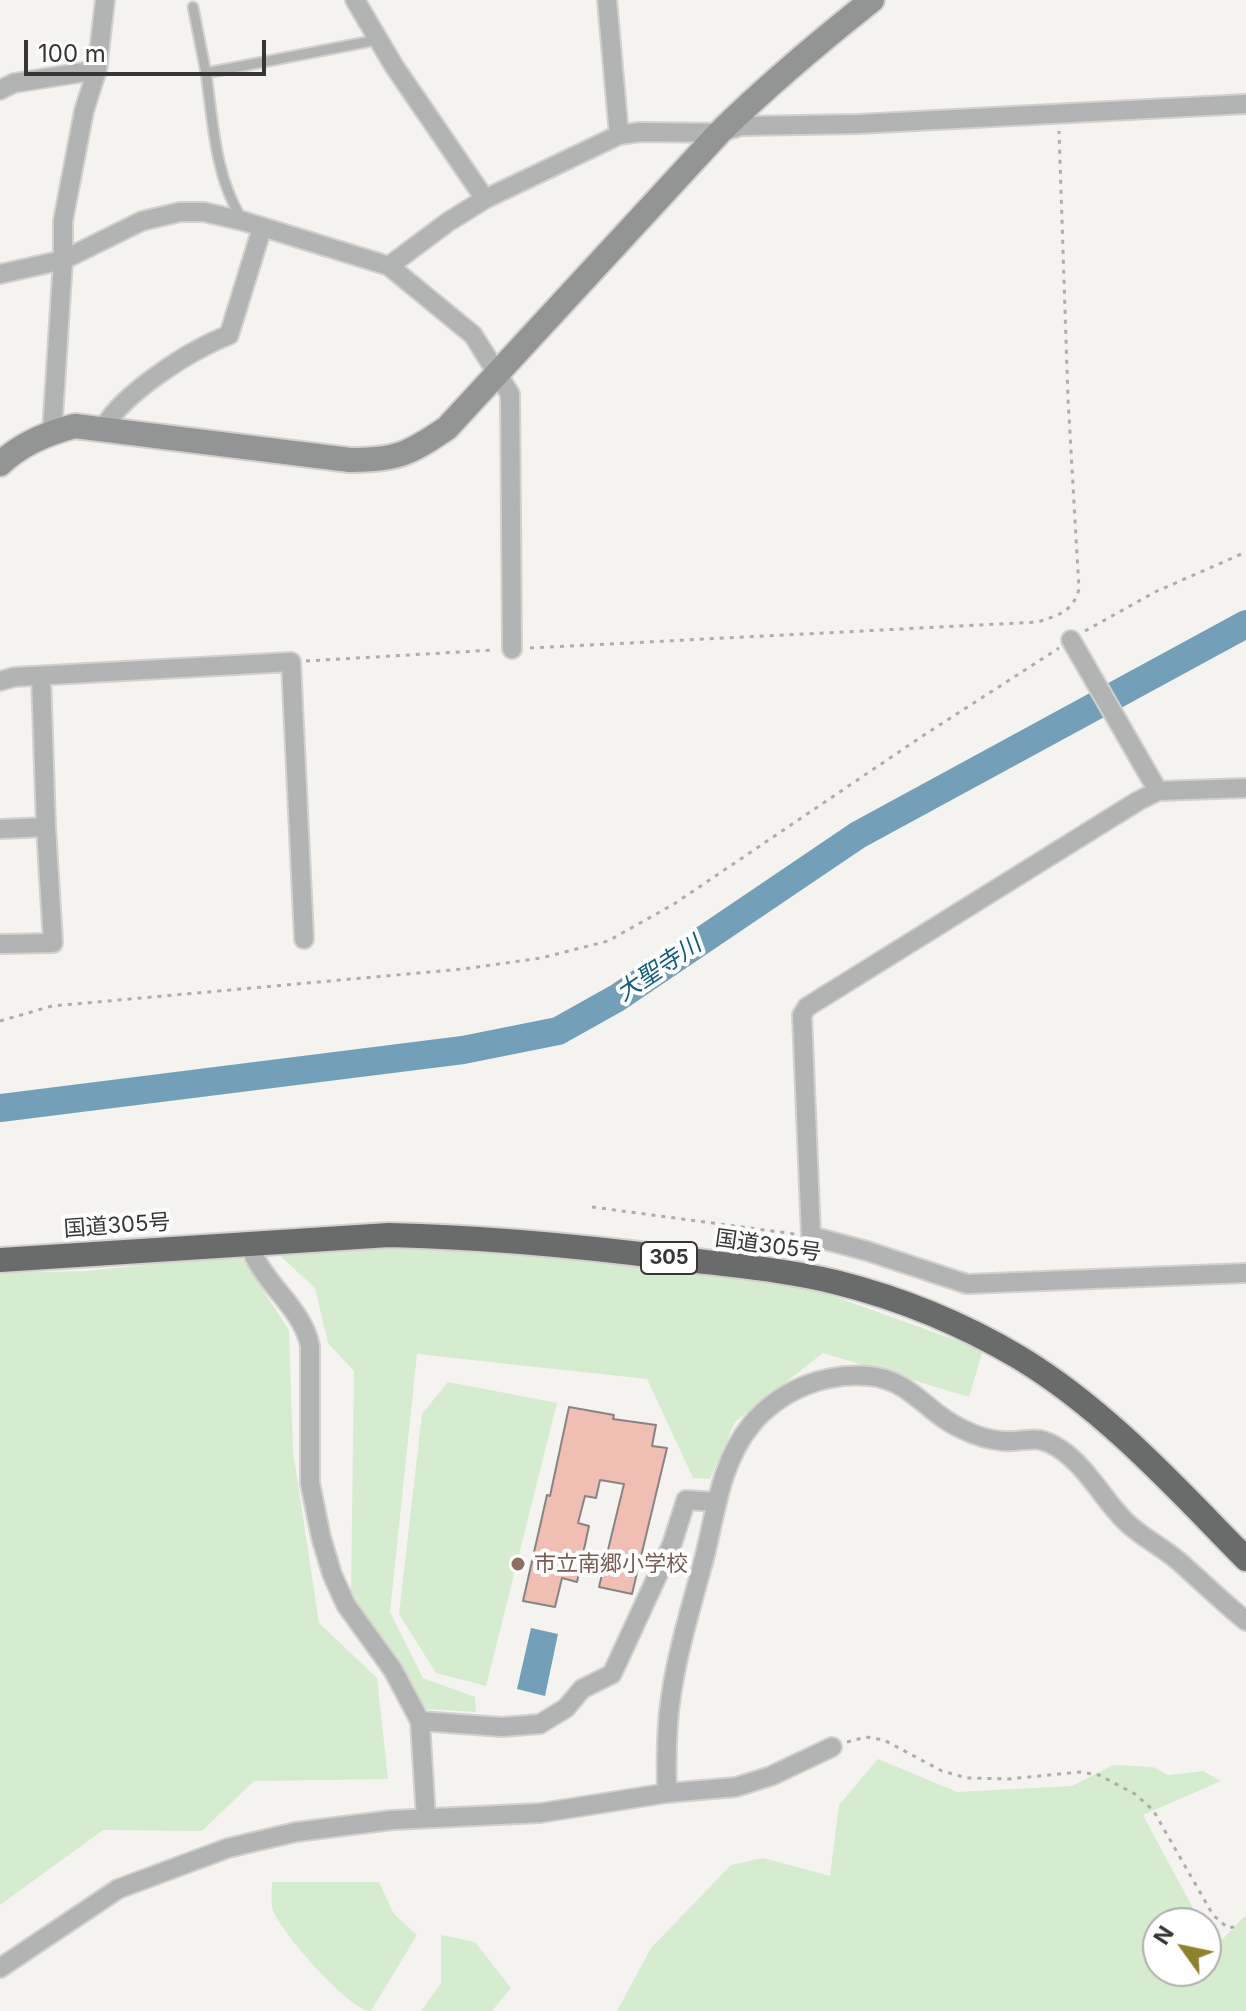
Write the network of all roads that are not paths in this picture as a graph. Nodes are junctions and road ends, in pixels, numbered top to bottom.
1 (105, 0) edge
2 (355, 0) edge
3 (607, 0) edge
4 (872, 0) edge
5 (193, 7) dead end
6 (377, 40) junction
7 (97, 70) junction
8 (206, 73) junction
9 (0, 90) edge
10 (1246, 104) edge
11 (719, 133) junction
12 (619, 135) junction
13 (485, 199) junction
14 (243, 221) junction
15 (262, 228) junction
16 (63, 260) junction
17 (389, 266) junction
18 (0, 274) edge
19 (498, 375) junction
20 (104, 427) junction
21 (52, 432) junction
22 (4, 454) edge
23 (1071, 640) road end
24 (512, 649) road end
25 (41, 676) junction
26 (0, 681) edge
27 (1246, 788) edge
28 (1158, 791) junction
29 (46, 827) junction
30 (0, 829) edge
31 (304, 939) dead end
32 (0, 944) edge
33 (258, 1243) junction
34 (0, 1260) edge
35 (1246, 1273) edge
36 (716, 1502) junction
37 (1246, 1559) edge
38 (1246, 1621) edge
39 (420, 1721) junction
40 (832, 1747) road end
41 (667, 1793) junction
42 (426, 1818) junction
43 (0, 1968) edge

1 - 7 street
2 - 6 street
3 - 12 street
4 - 11 street
5 - 8 lane
6 - 8 lane
6 - 13 street
7 - 9 street
7 - 16 street
8 - 14 lane
10 - 11 street
11 - 12 street
11 - 19 street
12 - 13 street
13 - 17 street
14 - 15 street
14 - 16 street
15 - 17 street
15 - 20 street
16 - 18 street
16 - 21 street
17 - 19 street
19 - 20 street
19 - 24 street
20 - 21 street
21 - 22 street
23 - 28 street
25 - 26 street
25 - 29 street
25 - 31 street
27 - 28 street
28 - 35 street
29 - 30 street
29 - 32 street
33 - 34 highway, 国道305号 / 305
33 - 37 highway, 国道305号 / 305
33 - 39 street
36 - 38 street
36 - 39 street
36 - 41 street
39 - 42 street
40 - 41 street
41 - 42 street
42 - 43 street

